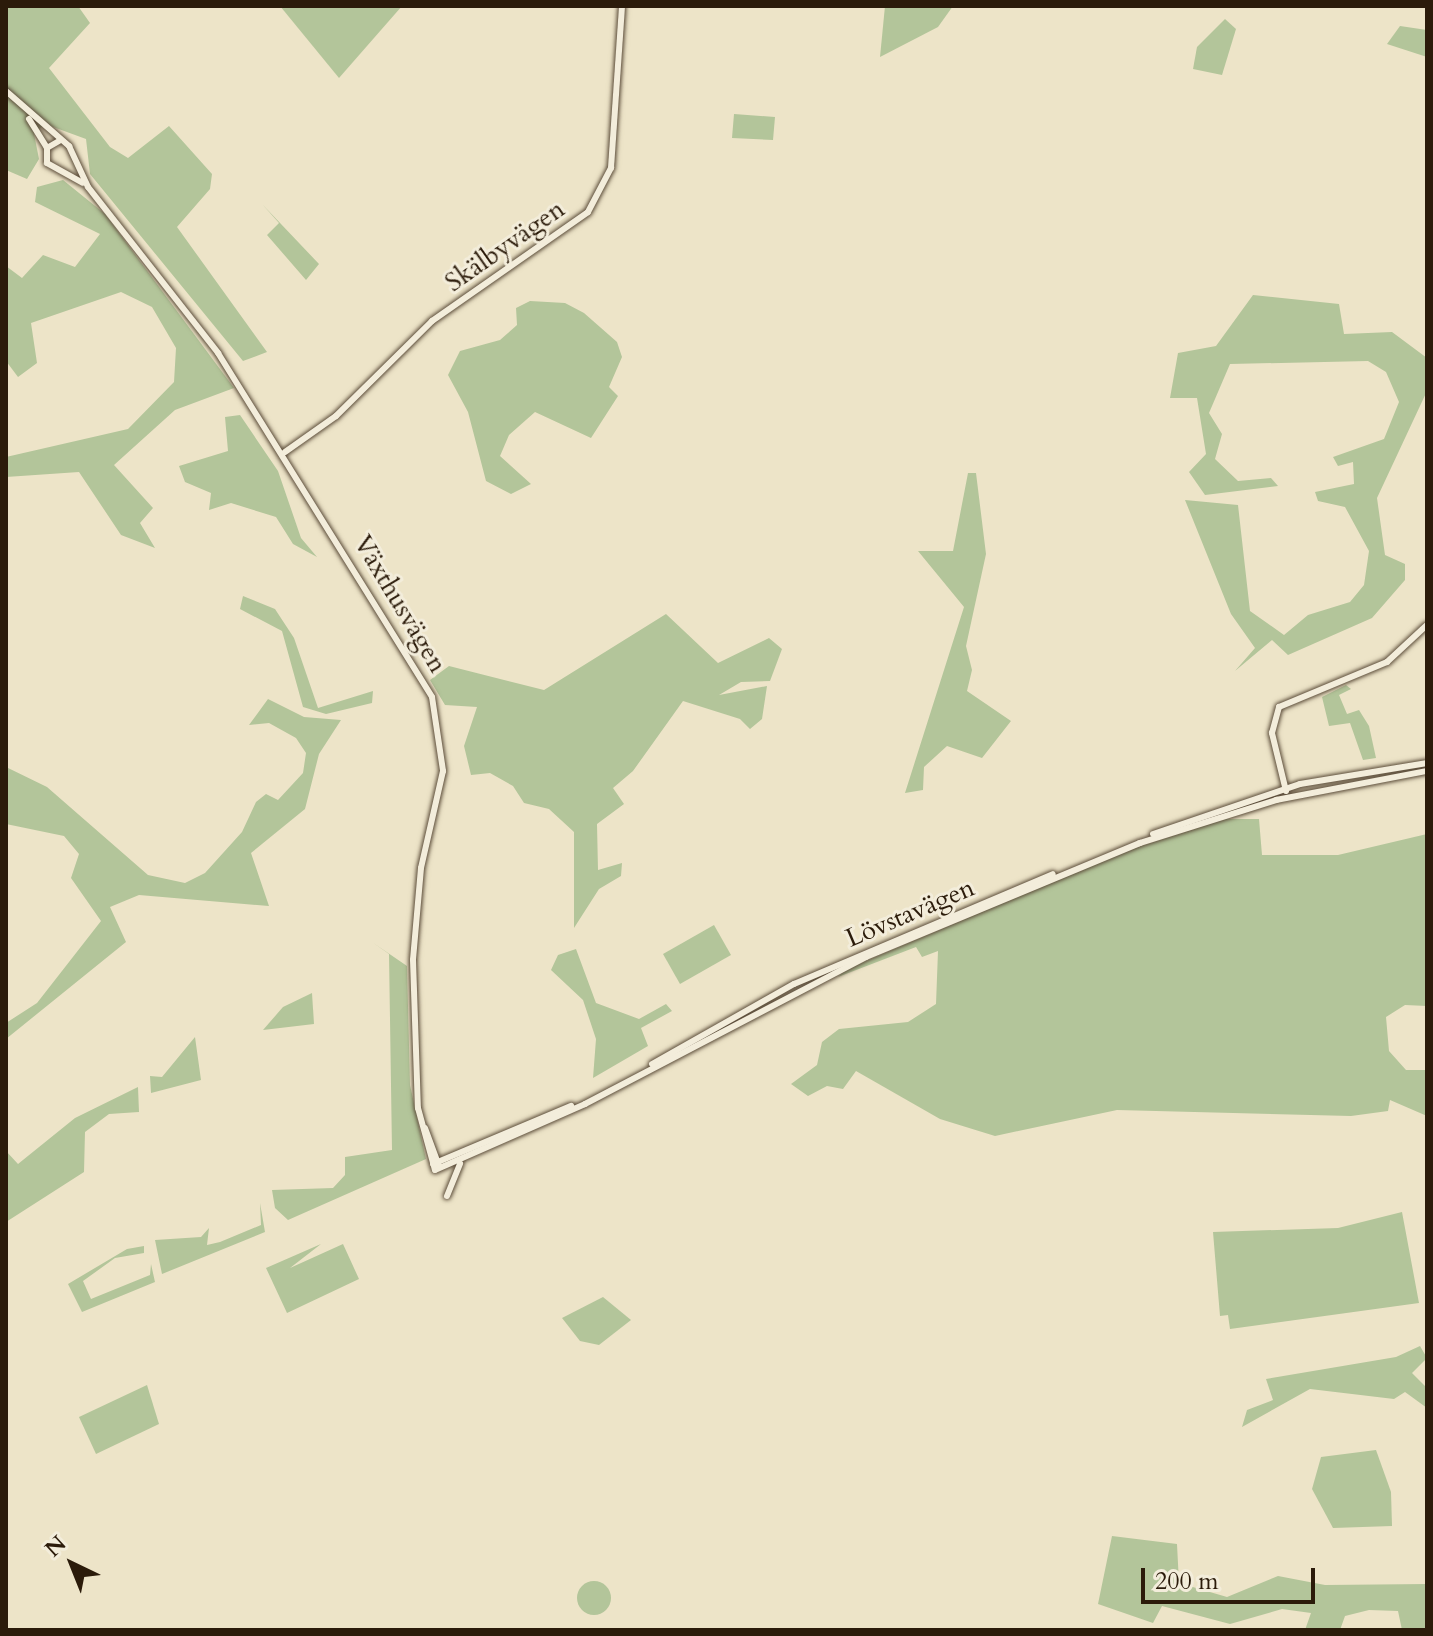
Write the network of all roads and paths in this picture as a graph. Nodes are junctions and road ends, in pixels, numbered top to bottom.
1 (622, 6) edge
2 (6, 91) edge
3 (25, 112) junction
4 (59, 141) junction
5 (47, 148) junction
6 (72, 160) junction
7 (62, 169) junction
8 (88, 187) junction
9 (285, 452) junction
10 (1427, 625) edge
11 (1427, 763) edge
12 (1427, 771) edge
13 (1285, 788) junction
14 (1288, 798) junction
15 (420, 1117) junction
16 (431, 1144) junction
17 (474, 1146) junction
18 (471, 1155) junction
19 (437, 1166) junction
20 (447, 1196) dead end

1 - 9 street, Skälbyvägen
2 - 3 street, Växthusvägen
3 - 4 street, Växthusvägen
3 - 5 street, Växthusvägen
4 - 5 street
4 - 6 street, Växthusvägen
5 - 7 street, Växthusvägen
6 - 7 street
6 - 8 street, Växthusvägen
7 - 8 street, Växthusvägen
8 - 9 street, Växthusvägen
9 - 15 street, Växthusvägen
10 - 13 street
11 - 13 street, Lövstavägen
12 - 14 street, Lövstavägen
13 - 14 street
13 - 17 street, Lövstavägen
14 - 18 street, Lövstavägen
15 - 16 street, Växthusvägen
15 - 19 street, Växthusvägen
16 - 17 street
16 - 19 street, Växthusvägen
17 - 19 street, Lövstavägen
18 - 19 street, Lövstavägen
18 - 20 street

